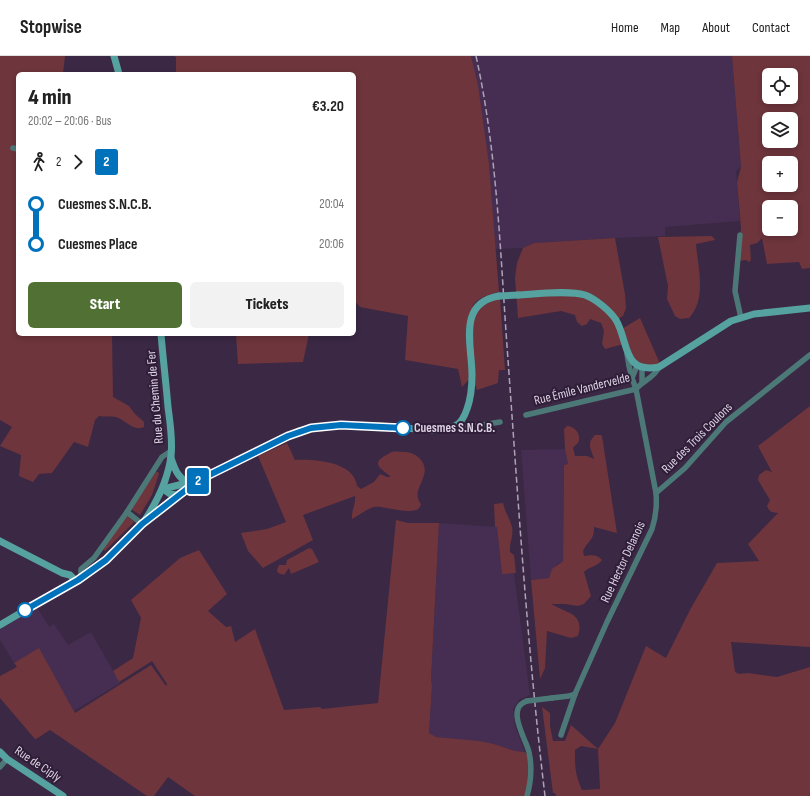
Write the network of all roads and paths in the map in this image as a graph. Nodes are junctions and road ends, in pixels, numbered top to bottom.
1 (114, 56) edge
2 (118, 72) edge
3 (740, 236) dead end
4 (810, 308) edge
5 (741, 318) junction
6 (161, 336) edge
7 (628, 354) junction
8 (810, 355) edge
9 (640, 367) junction
10 (659, 367) junction
11 (632, 378) junction
12 (642, 383) junction
13 (636, 389) junction
14 (526, 415) dead end
15 (500, 422) dead end
16 (449, 428) junction
17 (171, 453) junction
18 (199, 480) junction
19 (188, 483) junction
20 (162, 488) junction
21 (656, 493) junction
22 (178, 496) junction
23 (127, 512) junction
24 (142, 524) junction
25 (0, 541) edge
26 (62, 573) junction
27 (78, 579) junction
28 (67, 586) junction
29 (0, 625) edge
30 (575, 694) junction
31 (561, 736) dead end
32 (0, 752) edge
33 (7, 759) junction
34 (0, 767) edge
35 (63, 796) edge
36 (527, 796) edge

1 - 2 main road
3 - 5 street
4 - 5 main road, Rue Émile Vandervelde
5 - 10 main road, Rue Émile Vandervelde
6 - 17 main road, Rue du Chemin de Fer
7 - 9 main road, Rue Émile Vandervelde
7 - 11 street, Rue Hector Delanois
7 - 16 main road, Rue Émile Vandervelde, bridge
8 - 21 street, Rue des Trois Coulons
9 - 10 main road, Rue Émile Vandervelde
9 - 11 street
9 - 12 street
10 - 12 street, Rue Émile Vandervelde
11 - 13 street, Rue Hector Delanois
12 - 13 street, Rue Émile Vandervelde
13 - 14 street, Rue Émile Vandervelde
13 - 21 street, Rue Hector Delanois
15 - 16 street
16 - 18 main road
17 - 19 main road
17 - 20 main road, Rue du Chemin de Fer
17 - 23 street
18 - 19 main road
18 - 22 main road
19 - 20 main road
20 - 22 main road
20 - 24 main road, Rue du Chemin de Fer
21 - 30 street, Rue Hector Delanois
22 - 24 main road
23 - 24 street
23 - 27 street
24 - 27 main road
25 - 26 main road
26 - 27 main road
26 - 28 main road
27 - 28 main road
28 - 29 main road
30 - 31 street, Rue Hector Delanois
30 - 36 street, bridge
32 - 33 main road, Rue de Ciply
33 - 34 street
33 - 35 main road, Rue de Ciply

